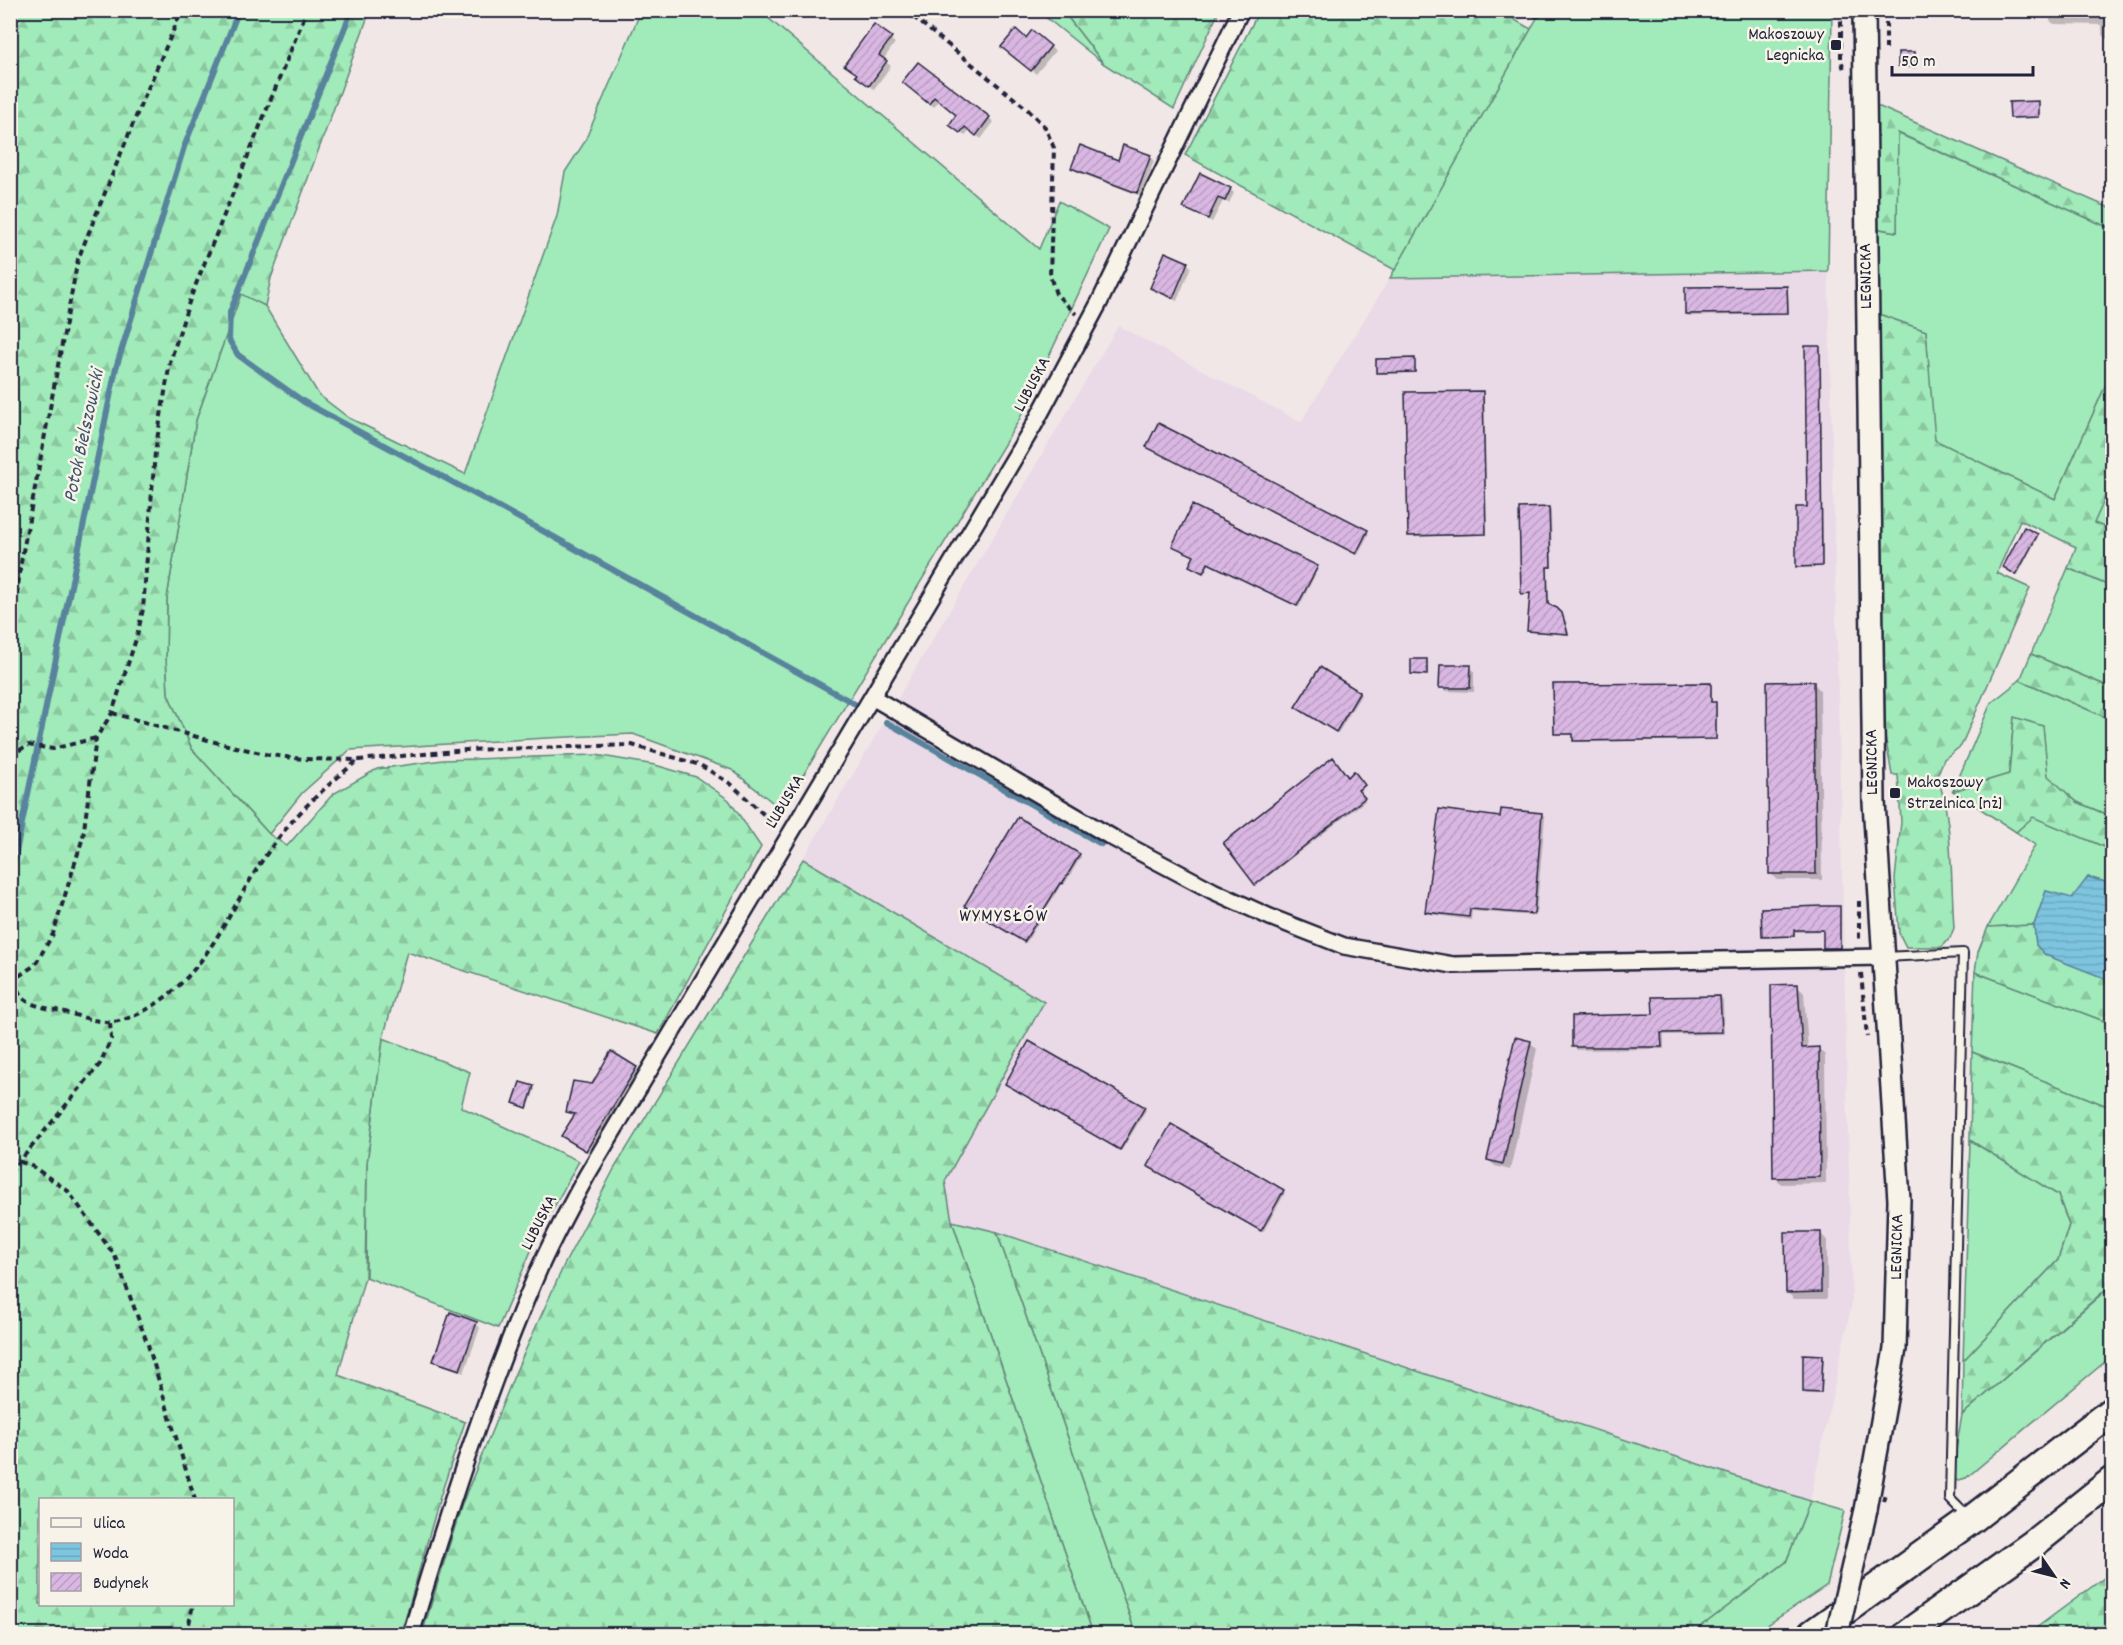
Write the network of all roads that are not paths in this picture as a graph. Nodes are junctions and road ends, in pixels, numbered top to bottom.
1 (1241, 10) edge
2 (1864, 10) edge
3 (872, 697) junction
4 (1883, 957) junction
5 (2112, 1410) edge
6 (2112, 1482) edge
7 (1971, 1521) junction
8 (411, 1635) edge
9 (1812, 1635) edge
10 (1837, 1635) edge
11 (1908, 1635) edge

1 - 3 street, LUBUSKA
2 - 4 main road, LEGNICKA
3 - 4 street
3 - 8 street, LUBUSKA
4 - 7 lane
4 - 10 main road, LEGNICKA, bridge
5 - 7 highway
6 - 11 highway
7 - 9 highway

